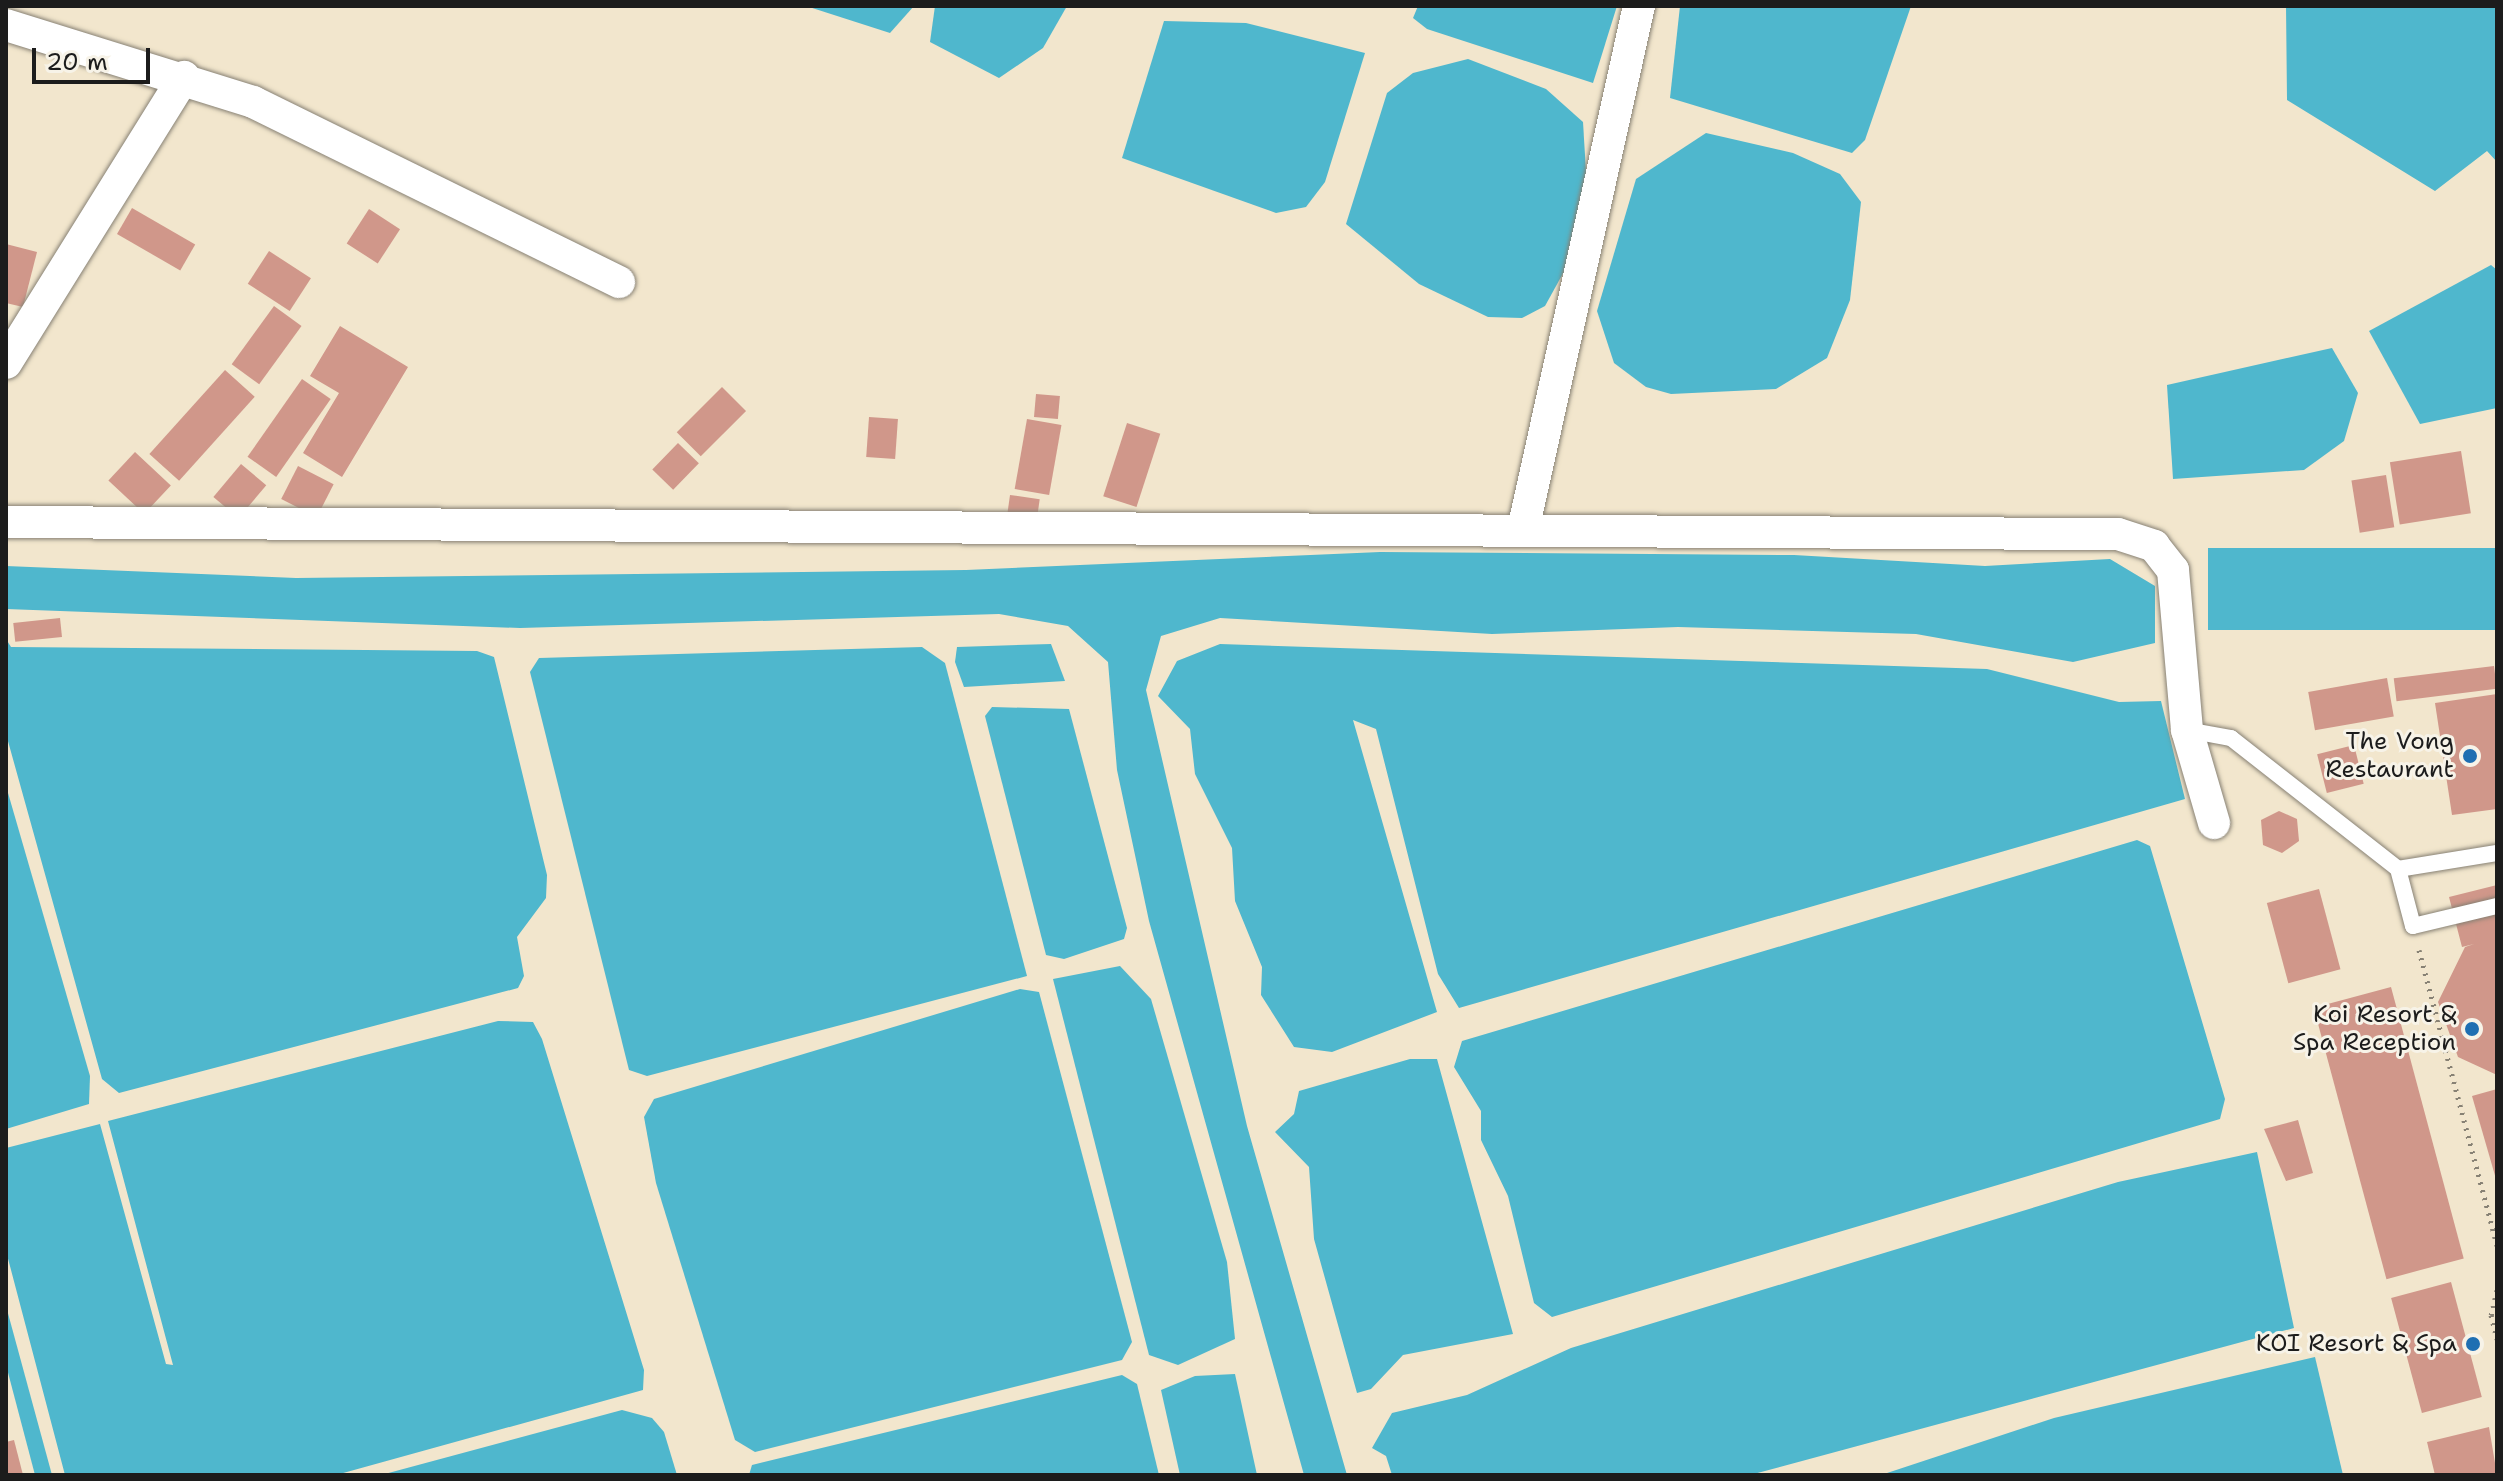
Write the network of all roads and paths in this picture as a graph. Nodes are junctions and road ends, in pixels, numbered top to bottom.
1 (1639, 6) edge
2 (6, 25) edge
3 (184, 77) junction
4 (619, 282) dead end
5 (6, 363) edge
6 (6, 522) edge
7 (1523, 530) junction
8 (2187, 730) junction
9 (2214, 823) dead end
10 (2497, 853) edge
11 (2398, 869) junction
12 (2497, 906) edge
13 (2413, 926) junction
14 (2497, 1246) edge
15 (2497, 1290) edge
16 (2497, 1339) edge

1 - 7 street
2 - 3 street
3 - 4 street
3 - 5 street
6 - 7 street
7 - 8 street
8 - 9 street
8 - 11 lane
10 - 11 lane
11 - 13 lane
12 - 13 lane
13 - 14 path
15 - 16 path

